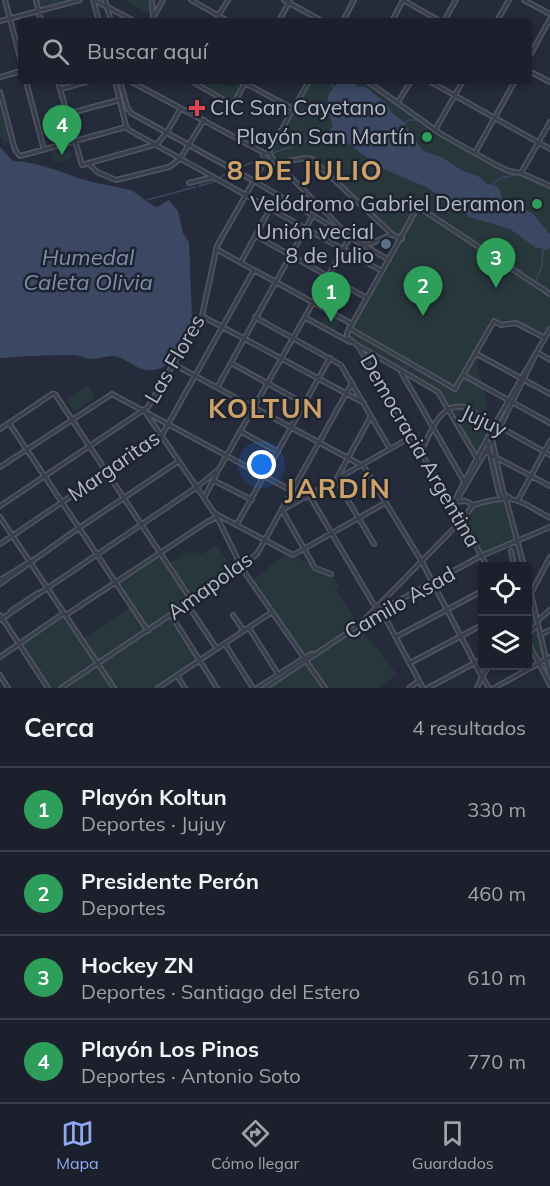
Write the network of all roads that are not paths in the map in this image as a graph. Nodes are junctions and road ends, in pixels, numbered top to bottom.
1 (5, 0) edge
2 (36, 0) edge
3 (80, 0) edge
4 (94, 0) edge
5 (105, 0) edge
6 (152, 0) edge
7 (164, 0) edge
8 (191, 0) edge
9 (228, 0) edge
10 (284, 0) edge
11 (354, 0) edge
12 (403, 0) edge
13 (456, 0) edge
14 (509, 0) edge
15 (524, 0) edge
16 (290, 1) edge
17 (107, 7) junction
18 (39, 11) junction
19 (550, 14) edge
20 (218, 16) junction
21 (10, 18) junction
22 (40, 18) edge
23 (98, 18) edge
24 (109, 18) edge
25 (128, 18) edge
26 (152, 18) edge
27 (153, 18) edge
28 (222, 18) edge
29 (281, 18) edge
30 (317, 18) edge
31 (345, 18) edge
32 (394, 18) edge
33 (436, 18) edge
34 (444, 18) edge
35 (499, 18) edge
36 (550, 19) edge
37 (0, 21) edge
38 (18, 49) edge
39 (532, 52) edge
40 (18, 72) edge
41 (532, 72) edge
42 (0, 77) edge
43 (550, 82) edge
44 (27, 84) edge
45 (59, 84) edge
46 (79, 84) edge
47 (116, 84) edge
48 (121, 84) edge
49 (136, 84) edge
50 (196, 84) edge
51 (245, 84) edge
52 (249, 84) edge
53 (307, 84) edge
54 (371, 84) edge
55 (409, 84) edge
56 (435, 84) edge
57 (461, 84) edge
58 (513, 84) edge
59 (60, 89) junction
60 (0, 92) edge
61 (455, 95) junction
62 (119, 100) junction
63 (398, 102) junction
64 (181, 108) junction
65 (293, 109) junction
66 (67, 114) junction
67 (494, 118) junction
68 (204, 120) junction
69 (550, 122) edge
70 (128, 129) junction
71 (435, 130) junction
72 (167, 132) junction
73 (74, 141) junction
74 (539, 143) junction
75 (189, 144) junction
76 (155, 145) junction
77 (550, 149) edge
78 (44, 150) junction
79 (269, 152) junction
80 (264, 153) junction
81 (475, 153) junction
82 (272, 158) junction
83 (180, 159) junction
84 (265, 161) junction
85 (275, 163) junction
86 (89, 164) junction
87 (521, 173) junction
88 (213, 177) junction
89 (254, 181) junction
90 (189, 183) dead end
91 (550, 186) edge
92 (246, 196) junction
93 (270, 209) junction
94 (313, 215) junction
95 (306, 229) junction
96 (392, 234) junction
97 (256, 236) junction
98 (350, 237) junction
99 (402, 238) junction
100 (363, 244) junction
101 (216, 249) junction
102 (344, 250) junction
103 (291, 256) junction
104 (389, 260) junction
105 (241, 262) junction
106 (254, 270) junction
107 (382, 271) junction
108 (328, 277) junction
109 (275, 282) junction
110 (550, 294) edge
111 (367, 298) junction
112 (314, 303) junction
113 (202, 316) junction
114 (255, 317) junction
115 (305, 318) junction
116 (352, 324) junction
117 (222, 328) junction
118 (349, 328) junction
119 (550, 329) edge
120 (293, 338) junction
121 (545, 338) junction
122 (244, 339) junction
123 (358, 346) junction
124 (537, 352) junction
125 (476, 353) junction
126 (330, 358) junction
127 (281, 359) junction
128 (550, 360) edge
129 (231, 363) junction
130 (175, 365) junction
131 (401, 370) junction
132 (463, 375) junction
133 (196, 376) junction
134 (522, 379) junction
135 (319, 380) junction
136 (268, 383) junction
137 (352, 383) junction
138 (217, 387) junction
139 (346, 394) junction
140 (550, 394) edge
141 (511, 401) junction
142 (364, 404) junction
143 (305, 405) junction
144 (254, 406) junction
145 (448, 409) junction
146 (144, 411) junction
147 (371, 417) junction
148 (72, 420) junction
149 (9, 423) junction
150 (169, 423) junction
151 (550, 423) edge
152 (495, 424) junction
153 (500, 427) junction
154 (292, 428) junction
155 (0, 429) edge
156 (433, 429) junction
157 (240, 431) junction
158 (162, 435) junction
159 (411, 437) junction
160 (490, 438) junction
161 (550, 441) edge
162 (319, 444) junction
163 (90, 446) junction
164 (488, 446) junction
165 (390, 449) junction
166 (26, 450) junction
167 (485, 452) junction
168 (544, 452) junction
169 (279, 453) junction
170 (480, 453) junction
171 (420, 454) junction
172 (489, 454) junction
173 (550, 454) edge
174 (227, 455) junction
175 (496, 457) junction
176 (348, 459) junction
177 (478, 460) junction
178 (180, 461) junction
179 (363, 465) junction
180 (0, 467) edge
181 (219, 469) junction
182 (107, 472) junction
183 (531, 475) junction
184 (44, 477) junction
185 (266, 477) junction
186 (213, 480) junction
187 (336, 480) junction
188 (465, 483) junction
189 (550, 486) edge
190 (197, 487) junction
191 (293, 492) junction
192 (501, 492) junction
193 (309, 495) junction
194 (125, 498) junction
195 (204, 498) junction
196 (305, 498) junction
197 (502, 498) junction
198 (511, 498) junction
199 (252, 500) junction
200 (447, 500) junction
201 (518, 500) junction
202 (462, 501) junction
203 (385, 502) junction
204 (454, 502) junction
205 (62, 503) junction
206 (473, 505) junction
207 (0, 506) edge
208 (453, 507) junction
209 (282, 510) junction
210 (214, 513) junction
211 (0, 517) edge
212 (217, 517) junction
213 (550, 518) edge
214 (358, 519) junction
215 (462, 520) junction
216 (142, 523) junction
217 (237, 524) junction
218 (78, 528) junction
219 (550, 528) edge
220 (331, 534) junction
221 (12, 536) junction
222 (266, 540) junction
223 (518, 540) junction
224 (0, 544) edge
225 (374, 544) dead end
226 (304, 550) junction
227 (511, 551) dead end
228 (160, 552) junction
229 (95, 554) junction
230 (482, 556) junction
231 (550, 558) edge
232 (30, 562) junction
233 (422, 562) junction
234 (485, 562) edge
235 (513, 562) edge
236 (523, 562) edge
237 (242, 567) junction
238 (331, 574) dead end
239 (0, 582) edge
240 (433, 582) junction
241 (115, 584) junction
242 (47, 588) junction
243 (532, 590) edge
244 (478, 594) edge
245 (192, 601) junction
246 (532, 601) edge
247 (188, 604) junction
248 (377, 608) junction
249 (381, 610) junction
250 (447, 610) junction
251 (550, 610) edge
252 (272, 612) junction
253 (65, 614) junction
254 (171, 615) junction
255 (233, 615) dead end
256 (1, 618) edge
257 (537, 622) junction
258 (359, 626) junction
259 (249, 628) junction
260 (478, 628) edge
261 (532, 629) edge
262 (550, 630) edge
263 (148, 631) junction
264 (244, 631) junction
265 (540, 635) junction
266 (461, 636) junction
267 (396, 637) junction
268 (19, 644) junction
269 (225, 644) junction
270 (217, 649) junction
271 (532, 650) edge
272 (0, 657) edge
273 (548, 658) edge
274 (305, 659) junction
275 (200, 661) junction
276 (478, 662) edge
277 (98, 663) junction
278 (410, 663) junction
279 (475, 663) junction
280 (539, 663) junction
281 (487, 670) edge
282 (278, 674) junction
283 (0, 675) edge
284 (177, 675) junction
285 (550, 676) edge
286 (483, 677) junction
287 (419, 681) junction
288 (550, 685) edge
289 (8, 688) edge
290 (48, 688) edge
291 (61, 688) edge
292 (114, 688) edge
293 (158, 688) edge
294 (185, 688) edge
295 (216, 688) edge
296 (255, 688) edge
297 (265, 688) edge
298 (325, 688) edge
299 (408, 688) edge
300 (423, 688) edge
301 (428, 688) edge
302 (477, 688) edge
303 (489, 688) edge
304 (494, 688) edge

1 - 21 street
2 - 18 street
3 - 18 street
4 - 17 street
4 - 23 street
5 - 17 street
6 - 26 street
7 - 27 street
8 - 20 street
9 - 20 street
10 - 16 street
11 - 31 street
12 - 32 street
12 - 33 street
13 - 34 street
14 - 35 street
15 - 19 street
16 - 29 street
16 - 30 street
17 - 24 street
17 - 25 street
18 - 21 street
18 - 22 street
20 - 28 street
21 - 37 street
21 - 38 street
36 - 39 street
40 - 42 street
41 - 43 street
44 - 78 street
45 - 59 street
46 - 59 street
47 - 62 street
48 - 72 street
49 - 64 street
50 - 51 street
52 - 65 street
53 - 65 street
54 - 63 street
55 - 63 street
56 - 61 street
57 - 61 street
58 - 67 street
59 - 66 street
60 - 78 street
61 - 67 street
61 - 71 street
62 - 66 street
62 - 70 street
63 - 71 street
64 - 68 street
64 - 72 street
65 - 79 street
66 - 73 street
67 - 74 street
67 - 81 street
68 - 75 street
68 - 80 street
69 - 74 street
70 - 73 street
70 - 76 street
71 - 81 street
72 - 75 street
72 - 76 street
73 - 78 street
73 - 86 street
74 - 77 street
74 - 87 street
75 - 83 street
75 - 89 street
76 - 83 street
76 - 86 street
79 - 80 street
79 - 82 street
80 - 84 street
81 - 87 street
82 - 84 street
82 - 85 street
83 - 86 street
83 - 88 street
84 - 89 street, Las Flores
85 - 96 street
85 - 98 street
87 - 91 street
88 - 90 street
88 - 92 street
89 - 92 street, Las Flores
89 - 94 street
92 - 93 street
92 - 101 street, Las Flores
93 - 95 street
93 - 97 street
94 - 95 street
94 - 98 street
95 - 102 street
95 - 103 street
96 - 99 street
96 - 100 street
97 - 103 street
97 - 105 street
98 - 100 street
98 - 102 street
99 - 104 street
99 - 110 street
100 - 104 street
101 - 105 street
101 - 113 street, Las Flores
102 - 107 street
102 - 108 street
103 - 108 street
103 - 109 street
104 - 107 street
105 - 106 street
106 - 109 street
106 - 117 street, Margaritas
107 - 111 street
108 - 111 street
108 - 112 street
109 - 112 street
109 - 114 street
111 - 116 street
112 - 115 street
112 - 116 street
113 - 117 street
113 - 130 street, Las Flores
114 - 120 street
114 - 122 street
115 - 120 street
115 - 123 street, Jujuy
116 - 118 street
117 - 122 street
117 - 133 street, Margaritas
118 - 123 street, Democracia Argentina
118 - 132 street
119 - 121 street
120 - 126 street
120 - 127 street
121 - 124 street
121 - 125 street
122 - 127 street
122 - 129 street
123 - 131 street, Jujuy
123 - 159 street, Democracia Argentina
124 - 128 street
124 - 134 street
125 - 132 street
125 - 134 street
126 - 135 street
126 - 137 street
127 - 135 street
127 - 136 street
129 - 136 street
129 - 138 street
130 - 133 street
130 - 146 street, Las Flores
131 - 145 street, Jujuy
131 - 156 street
132 - 141 street
133 - 138 street
133 - 150 street, Margaritas
134 - 140 street
134 - 141 street
135 - 139 street
135 - 143 street
136 - 143 street
136 - 144 street
137 - 139 street, Amapolas
137 - 142 street
138 - 144 street
139 - 142 street
139 - 162 street, Amapolas
141 - 151 street
141 - 152 street
141 - 153 street
142 - 147 street
143 - 154 street
144 - 154 street
144 - 157 street
145 - 152 street, Jujuy
145 - 156 street
145 - 177 street
146 - 148 street
146 - 150 street
146 - 158 street
146 - 163 street, Las Flores
147 - 165 street
147 - 176 street
148 - 149 street
148 - 163 street
148 - 166 street
149 - 155 street
149 - 166 street
150 - 158 street, Margaritas
150 - 174 street
152 - 153 street, Jujuy
152 - 160 street
153 - 160 street
153 - 168 street, Jujuy
154 - 162 street
154 - 169 street
156 - 171 street
156 - 188 street
157 - 169 street
157 - 174 street
158 - 178 street
158 - 182 street, Margaritas
159 - 165 street
159 - 171 street, Democracia Argentina
160 - 164 street
160 - 170 street
160 - 175 street
161 - 168 street
162 - 176 street
162 - 191 street, Amapolas
163 - 182 street
163 - 184 street, Las Flores
164 - 167 street
164 - 172 street
165 - 179 street
166 - 180 street
166 - 184 street
167 - 170 street
167 - 172 street
167 - 177 street
168 - 173 street, Jujuy
168 - 183 street
169 - 185 street
170 - 177 street
171 - 200 street, Democracia Argentina
172 - 175 street
172 - 192 street
174 - 181 street
174 - 185 street
175 - 183 street
175 - 192 street
176 - 179 street
176 - 187 street
177 - 188 street
178 - 190 street
178 - 194 street
179 - 187 street
179 - 203 street
181 - 186 street
181 - 190 street
182 - 194 street
182 - 205 street, Margaritas
183 - 189 street
183 - 201 street
184 - 205 street
184 - 207 street, Las Flores
185 - 191 street
185 - 199 street
186 - 195 street
186 - 199 street
187 - 193 street
187 - 214 street
188 - 202 street
188 - 204 street
190 - 195 street
190 - 216 street
191 - 196 street
191 - 209 street, Amapolas
192 - 197 street
192 - 198 street
193 - 196 street
193 - 220 street
194 - 216 street
194 - 218 street
195 - 210 street
196 - 209 street
197 - 198 street
197 - 206 street
197 - 223 street
198 - 201 street
199 - 217 street
200 - 204 street
200 - 208 street, Democracia Argentina
201 - 213 street
202 - 204 street
202 - 206 street
203 - 214 street
203 - 233 street
204 - 208 street
205 - 218 street
205 - 221 street, Margaritas
206 - 215 street
208 - 215 street, Democracia Argentina
209 - 222 street, Amapolas
209 - 226 street
210 - 212 street
210 - 217 street
211 - 221 street
212 - 228 street
212 - 237 street
214 - 220 street
214 - 225 street
215 - 230 street, Democracia Argentina
215 - 233 street
216 - 228 street
216 - 229 street
217 - 222 street
218 - 229 street
218 - 232 street
219 - 223 street, Camilo Asad
220 - 226 street
220 - 248 street
221 - 224 street, Margaritas
221 - 232 street
222 - 226 street
222 - 237 street, Amapolas
223 - 230 street, Camilo Asad
223 - 236 street
226 - 238 street
227 - 235 street
228 - 241 street
228 - 245 street
229 - 241 street
229 - 242 street
230 - 234 street, Democracia Argentina
230 - 240 street, Camilo Asad
231 - 243 street
232 - 239 street
232 - 242 street
233 - 240 street
233 - 248 street
237 - 245 street, Amapolas
237 - 252 street
240 - 249 street, Camilo Asad
240 - 250 street
241 - 253 street
241 - 263 street
242 - 253 street
242 - 256 street
244 - 250 street
245 - 247 street, Amapolas
246 - 257 street
247 - 254 street, Amapolas
247 - 270 street
248 - 249 street
248 - 258 street
249 - 258 street, Camilo Asad
249 - 267 street
250 - 266 street
250 - 267 street
251 - 257 street
252 - 259 street
252 - 274 street
253 - 268 street
253 - 277 street
254 - 263 street, Amapolas
254 - 275 street
255 - 264 street
256 - 268 street
257 - 261 street
257 - 265 street
258 - 274 street, Camilo Asad
259 - 264 street
259 - 282 street
260 - 266 street
262 - 265 street
263 - 277 street, Amapolas
264 - 269 street
265 - 273 street
266 - 278 street
266 - 279 street
267 - 278 street
268 - 272 street
268 - 290 street
269 - 270 street
269 - 296 street
270 - 275 street
271 - 280 street
273 - 280 street
273 - 285 street
274 - 282 street, Camilo Asad
274 - 297 street, Camilo Asad
274 - 298 street
275 - 284 street
275 - 295 street
276 - 279 street
277 - 291 street, Amapolas
277 - 292 street
278 - 287 street
279 - 286 street
279 - 301 street
280 - 288 street
280 - 304 street
281 - 286 street
282 - 296 street, Camilo Asad
283 - 289 street
284 - 293 street
284 - 294 street
286 - 302 street
286 - 303 street
287 - 299 street
287 - 300 street

